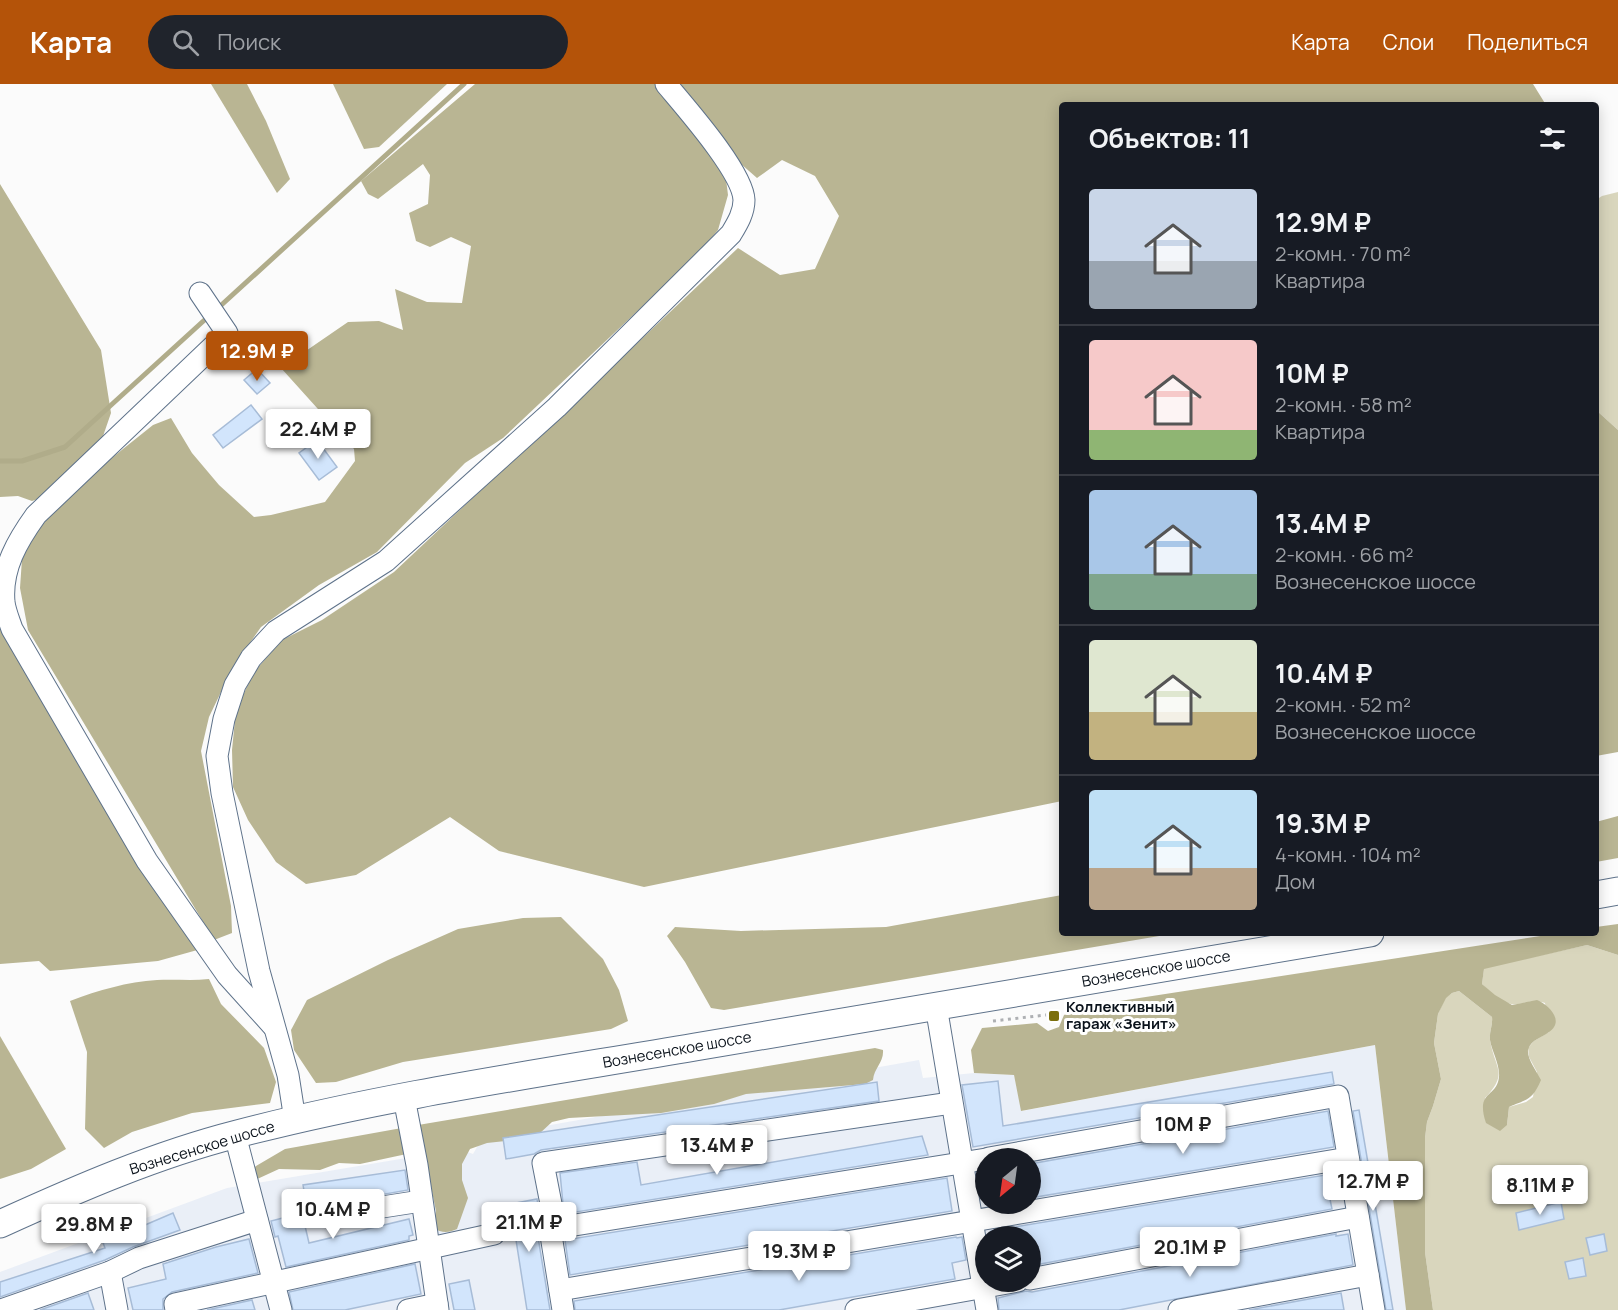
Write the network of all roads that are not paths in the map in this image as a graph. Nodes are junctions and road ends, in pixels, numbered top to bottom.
1 (666, 84) edge
2 (200, 293) dead end
3 (1618, 891) edge
4 (1599, 894) edge
5 (1352, 936) edge
6 (936, 1006) junction
7 (275, 1029) junction
8 (404, 1098) junction
9 (951, 1103) junction
10 (295, 1120) junction
11 (235, 1134) junction
12 (1041, 1148) edge
13 (1348, 1158) junction
14 (975, 1160) edge
15 (962, 1163) junction
16 (422, 1200) junction
17 (330, 1215) dead end
18 (1358, 1217) junction
19 (257, 1220) junction
20 (972, 1222) junction
21 (0, 1224) edge
22 (550, 1229) junction
23 (494, 1234) dead end
24 (975, 1240) edge
25 (428, 1248) junction
26 (110, 1272) junction
27 (1368, 1275) junction
28 (1041, 1277) edge
29 (274, 1282) junction
30 (975, 1289) edge
31 (984, 1292) edge
32 (562, 1300) edge
33 (437, 1307) edge
34 (1, 1310) edge
35 (117, 1310) edge
36 (176, 1310) edge
37 (281, 1310) edge
38 (408, 1310) edge
39 (856, 1310) edge
40 (987, 1310) edge
41 (1179, 1310) edge
42 (1374, 1310) edge

1 - 7 lane
2 - 7 lane
3 - 4 main road
5 - 6 main road, Вознесенское шоссе
6 - 8 main road, Вознесенское шоссе
6 - 9 lane
7 - 10 lane
8 - 10 main road, Вознесенское шоссе
8 - 16 lane
9 - 15 lane
9 - 22 lane
10 - 11 main road, Вознесенское шоссе
11 - 19 lane
11 - 21 main road, Вознесенское шоссе
12 - 13 lane
13 - 18 lane
13 - 20 lane
14 - 15 lane
15 - 20 lane
15 - 22 lane
16 - 17 lane
16 - 25 lane
18 - 27 lane
18 - 28 lane
19 - 26 lane
19 - 29 lane
20 - 24 lane
20 - 32 lane
22 - 32 lane
23 - 25 lane
25 - 29 lane
25 - 33 lane
26 - 34 lane
26 - 35 lane
27 - 41 lane
27 - 42 lane
29 - 36 lane
29 - 37 lane
30 - 39 lane
31 - 40 lane
33 - 38 lane

